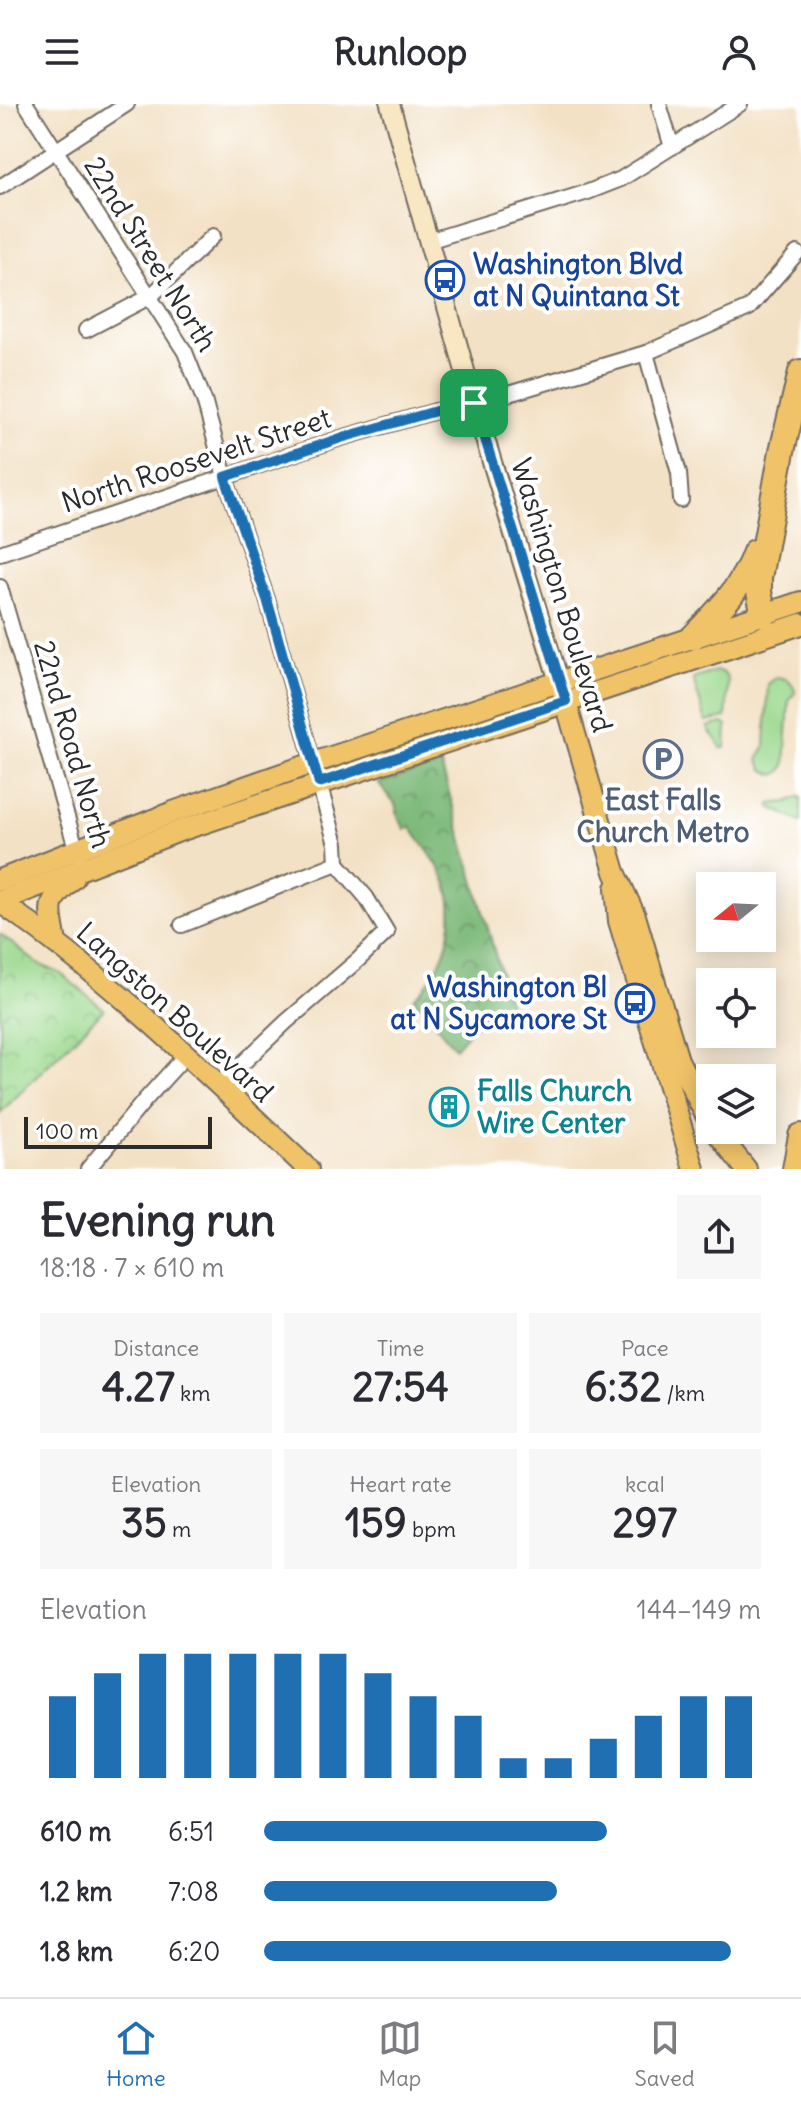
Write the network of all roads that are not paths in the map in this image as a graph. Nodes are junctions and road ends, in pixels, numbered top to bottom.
1 (26, 104) edge
2 (127, 104) edge
3 (390, 104) edge
4 (659, 104) edge
5 (740, 104) edge
6 (672, 147) junction
7 (56, 151) junction
8 (0, 187) edge
9 (213, 236) dead end
10 (428, 241) junction
11 (797, 253) dead end
12 (151, 296) junction
13 (86, 330) dead end
14 (646, 353) junction
15 (801, 372) edge
16 (474, 403) junction
17 (225, 477) junction
18 (777, 485) junction
19 (681, 500) dead end
20 (0, 553) edge
21 (0, 587) edge
22 (801, 602) edge
23 (801, 624) edge
24 (765, 625) junction
25 (693, 637) junction
26 (563, 692) junction
27 (316, 773) junction
28 (80, 860) junction
29 (337, 863) junction
30 (615, 872) junction
31 (0, 880) edge
32 (0, 902) edge
33 (182, 925) dead end
34 (56, 943) junction
35 (186, 1055) junction
36 (220, 1085) junction
37 (696, 1095) edge
38 (801, 1136) edge
39 (726, 1144) edge
40 (88, 1169) edge
41 (308, 1169) edge
42 (694, 1169) edge
43 (746, 1169) edge
44 (795, 1169) edge

1 - 7 street, 22nd Street North
2 - 7 street
3 - 10 main road, Washington Boulevard
4 - 6 street
5 - 6 street
6 - 10 street
7 - 8 street
7 - 12 street, 22nd Street North
9 - 12 street
10 - 16 main road, Washington Boulevard
11 - 14 street, North Roosevelt Street
12 - 13 street
12 - 17 street, 22nd Street North
14 - 16 street, North Roosevelt Street
14 - 19 street
15 - 18 highway
16 - 17 street, North Roosevelt Street
16 - 26 main road, Washington Boulevard
17 - 20 street, North Roosevelt Street
17 - 27 street, 22nd Street North
18 - 24 highway
18 - 25 highway
21 - 28 street, 22nd Road North
22 - 24 main road
23 - 24 main road
24 - 25 main road
24 - 26 main road
25 - 26 main road
26 - 27 main road
26 - 30 main road, Washington Boulevard
27 - 28 main road
27 - 29 street, 22nd Street North
28 - 31 main road
28 - 32 main road
28 - 34 main road
29 - 33 street
29 - 36 street
30 - 37 main road, Washington Boulevard
30 - 42 main road, Washington Boulevard
32 - 34 main road, Langston Boulevard
34 - 35 main road, Langston Boulevard
35 - 36 main road, Langston Boulevard
35 - 40 street
36 - 41 main road, Langston Boulevard
38 - 44 highway
39 - 43 main road

